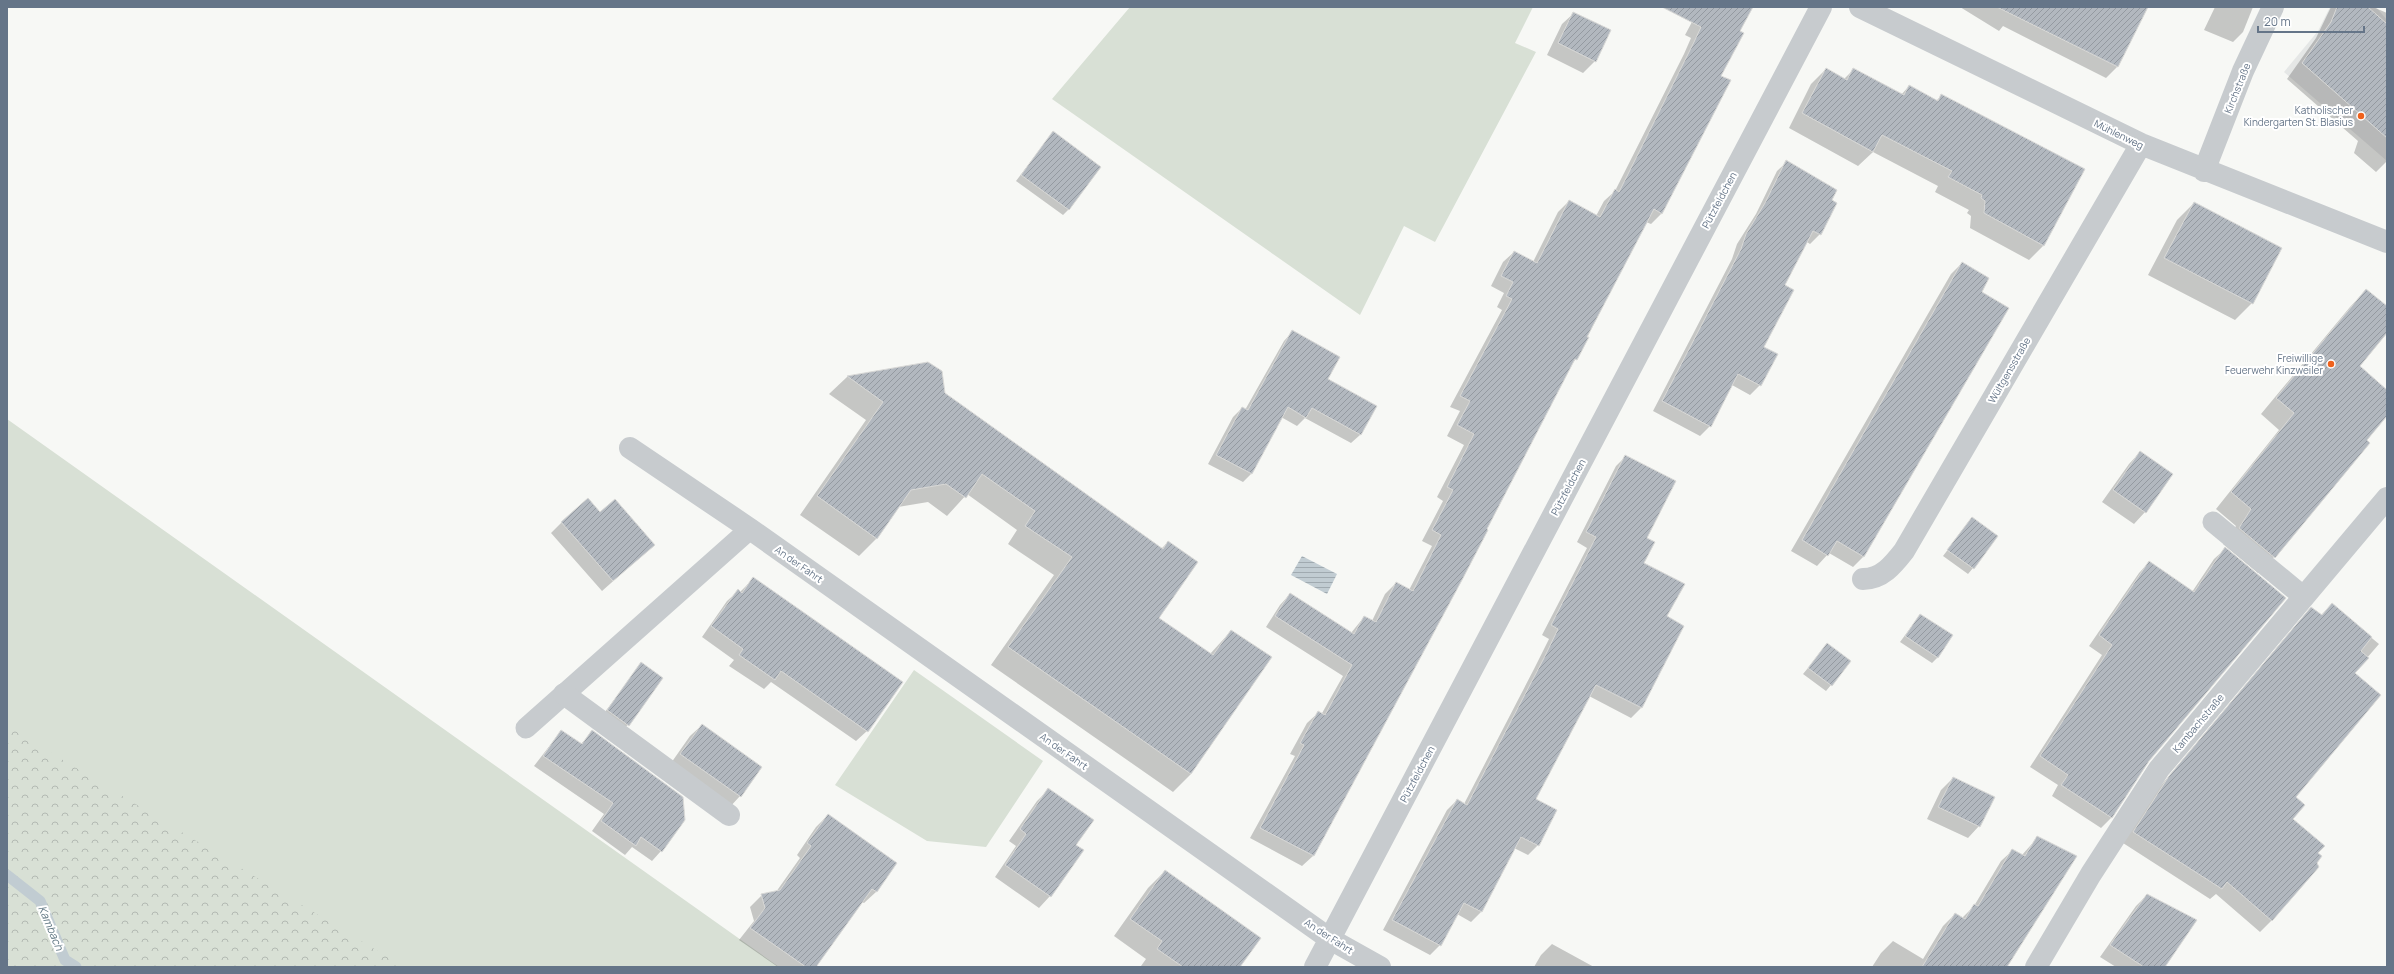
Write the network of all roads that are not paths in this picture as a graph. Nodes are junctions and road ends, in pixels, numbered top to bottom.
1 (1821, 7) edge
2 (1860, 7) edge
3 (2273, 7) edge
4 (2141, 144) junction
5 (2204, 171) junction
6 (2387, 242) edge
7 (630, 448) dead end
8 (2387, 498) edge
9 (2213, 522) dead end
10 (750, 529) junction
11 (1863, 579) dead end
12 (2304, 597) junction
13 (564, 694) junction
14 (526, 728) dead end
15 (729, 815) dead end
16 (1330, 939) junction
17 (1315, 967) edge
18 (1380, 967) edge
19 (2036, 967) edge

1 - 16 street, Pützfeldchen
2 - 4 street, Mühlenweg
3 - 5 street, Kirchstraße
4 - 5 street, Mühlenweg
4 - 11 street, Wültgensstraße
5 - 6 street, Mühlenweg
7 - 10 street, An der Fahrt
8 - 12 street, Kambachstraße
9 - 12 lane
10 - 13 lane
10 - 16 street, An der Fahrt
12 - 19 street, Kambachstraße
13 - 14 lane
13 - 15 street
16 - 17 street, Pützfeldchen
16 - 18 street, An der Fahrt

